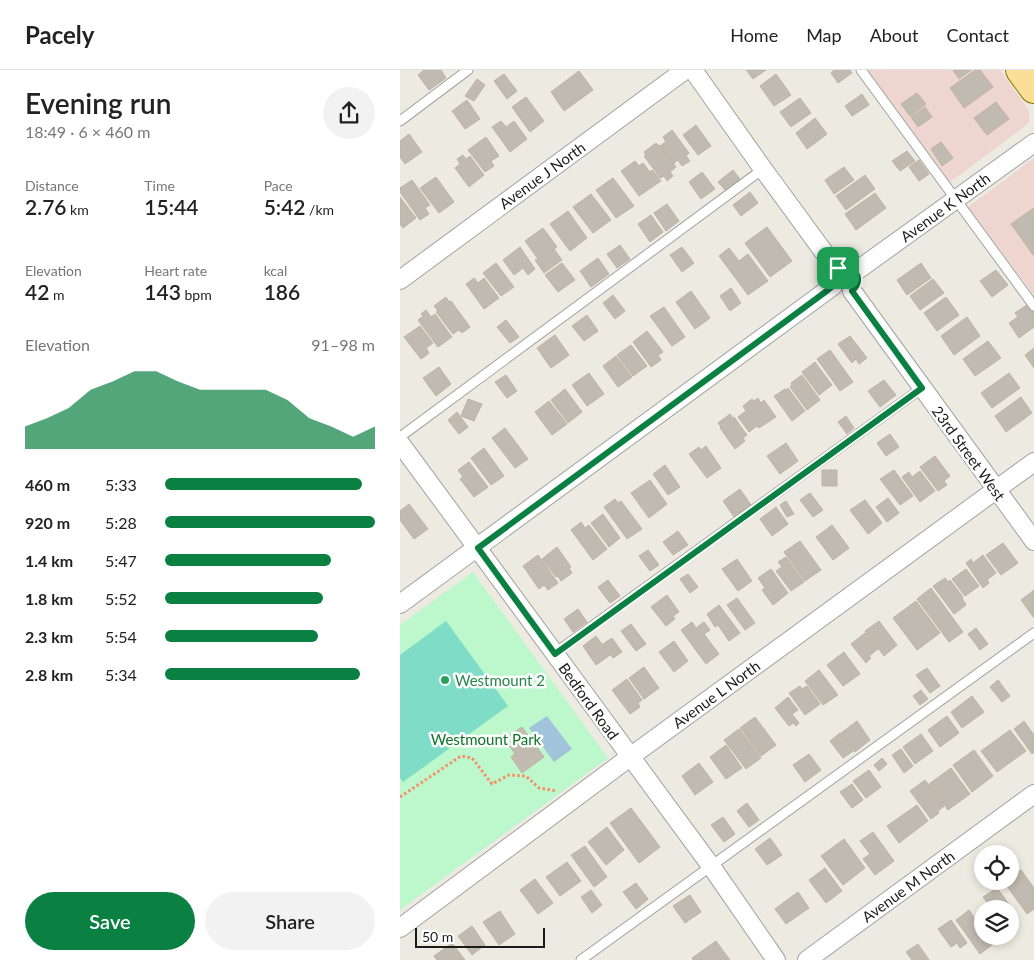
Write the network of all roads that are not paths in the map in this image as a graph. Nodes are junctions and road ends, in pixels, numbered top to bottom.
1 (468, 70) edge
2 (685, 70) edge
3 (692, 70) edge
4 (861, 70) edge
5 (1020, 70) edge
6 (1034, 89) edge
7 (400, 120) edge
8 (1034, 143) edge
9 (762, 168) junction
10 (956, 199) junction
11 (855, 272) junction
12 (835, 278) junction
13 (400, 280) edge
14 (852, 291) junction
15 (1034, 306) edge
16 (922, 388) junction
17 (400, 437) edge
18 (400, 443) edge
19 (1034, 462) edge
20 (996, 489) junction
21 (1034, 541) edge
22 (478, 548) junction
23 (400, 604) edge
24 (1034, 633) edge
25 (555, 654) junction
26 (630, 757) junction
27 (1034, 794) edge
28 (711, 866) junction
29 (400, 928) edge
30 (581, 960) edge
31 (776, 960) edge
32 (807, 960) edge

1 - 7 lane
2 - 13 street, Avenue J North
3 - 9 street
4 - 10 lane
5 - 6 main road
8 - 10 street, Avenue K North
9 - 12 street
9 - 17 lane
10 - 11 street, Avenue K North
10 - 15 lane
11 - 12 street
11 - 14 street
12 - 14 street
12 - 22 street
14 - 16 street, 23rd Street West
16 - 20 street, 23rd Street West
16 - 25 lane
18 - 22 street, Bedford Road
19 - 20 street, Avenue L North
20 - 21 street, 23rd Street West
20 - 26 street, Avenue L North
22 - 23 street
22 - 25 street, Bedford Road
24 - 28 lane
25 - 26 street, Bedford Road
26 - 28 street, Bedford Road
26 - 29 street, Avenue L North
27 - 32 street, Avenue M North
28 - 30 lane
28 - 31 street, Bedford Road

